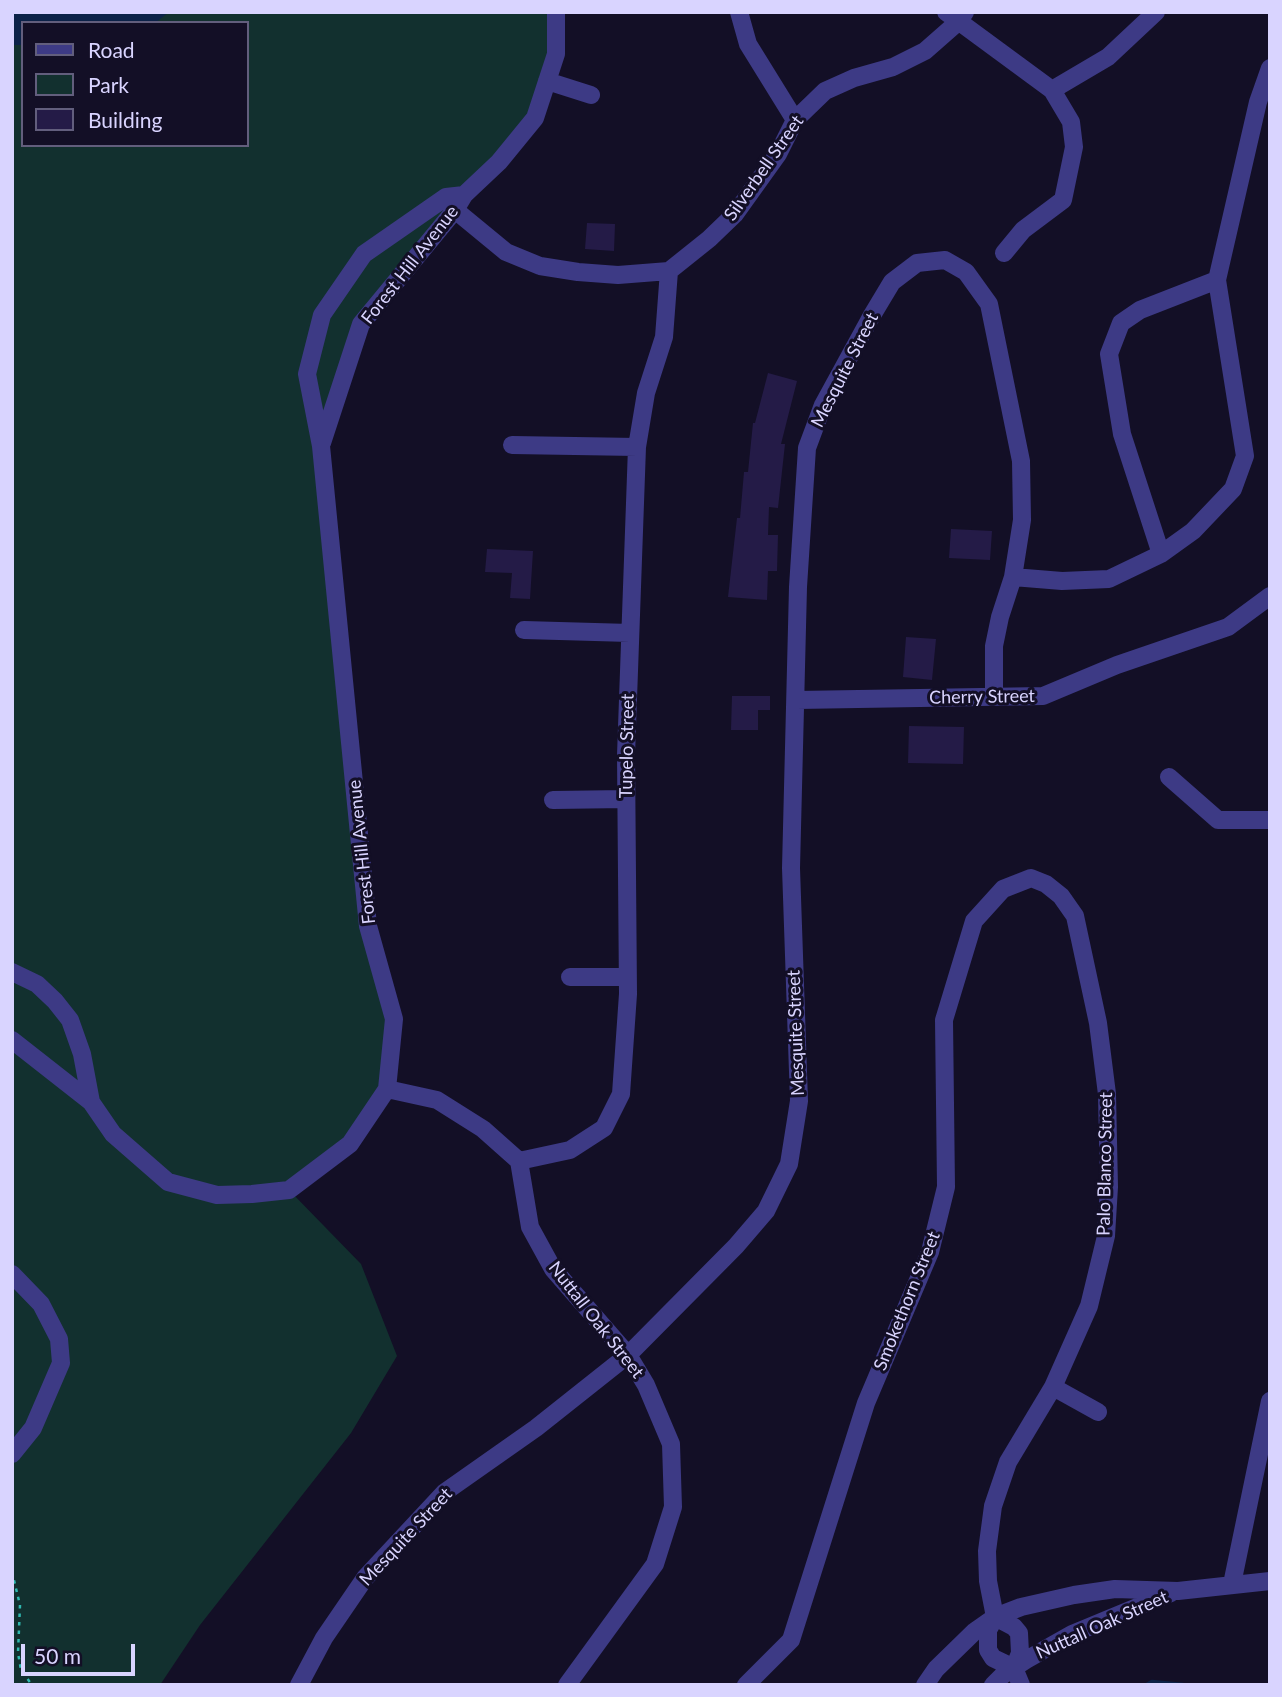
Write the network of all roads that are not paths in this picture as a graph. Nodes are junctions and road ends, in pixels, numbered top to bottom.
1 (556, 12) edge
2 (739, 12) edge
3 (1156, 12) edge
4 (957, 15) edge
5 (1270, 68) edge
6 (547, 81) junction
7 (1052, 90) junction
8 (590, 95) dead end
9 (795, 120) junction
10 (455, 200) junction
11 (1004, 253) dead end
12 (669, 271) junction
13 (1217, 280) junction
14 (512, 445) dead end
15 (321, 446) junction
16 (637, 447) junction
17 (1161, 554) junction
18 (1013, 577) junction
19 (1270, 596) edge
20 (524, 631) dead end
21 (630, 633) junction
22 (993, 696) junction
23 (797, 700) junction
24 (1169, 778) dead end
25 (626, 799) junction
26 (553, 800) dead end
27 (1270, 820) edge
28 (1031, 878) joint
29 (12, 972) edge
30 (570, 977) dead end
31 (627, 977) junction
32 (12, 1040) edge
33 (387, 1089) junction
34 (91, 1102) junction
35 (519, 1161) junction
36 (12, 1274) edge
37 (628, 1355) junction
38 (1052, 1387) junction
39 (1270, 1401) edge
40 (1098, 1412) dead end
41 (12, 1454) edge
42 (1270, 1581) edge
43 (1232, 1584) junction
44 (1178, 1591) junction
45 (995, 1617) junction
46 (1014, 1668) junction
47 (299, 1685) edge
48 (567, 1685) edge
49 (746, 1685) edge
50 (925, 1685) edge
51 (993, 1685) edge
52 (1021, 1685) edge

1 - 6 street
2 - 9 street
3 - 7 street
4 - 7 street
4 - 9 street, Silverbell Street
5 - 13 street
6 - 8 street
6 - 10 street
7 - 11 street
9 - 12 street, Silverbell Street
10 - 12 street
10 - 15 street, Forest Hill Avenue
10 - 15 street, Forest Hill Avenue
12 - 16 street, Tupelo Street
13 - 17 street
13 - 17 street
14 - 16 street
15 - 33 street, Forest Hill Avenue
16 - 21 street, Tupelo Street
17 - 18 street
18 - 22 street
18 - 23 street, Mesquite Street
19 - 22 street, Cherry Street
20 - 21 street
21 - 25 street, Tupelo Street
22 - 23 street, Cherry Street
23 - 37 street, Mesquite Street
24 - 27 street
25 - 26 street
25 - 31 street, Tupelo Street
28 - 38 street, Palo Blanco Street
28 - 49 street, Smokethorn Street
29 - 34 street, Forest Hill Avenue
30 - 31 street
31 - 35 street, Tupelo Street
32 - 34 street, Forest Hill Avenue
33 - 34 street, Forest Hill Avenue
33 - 35 street
35 - 37 street, Nuttall Oak Street
36 - 41 street
37 - 47 street, Mesquite Street
37 - 48 street, Nuttall Oak Street
38 - 40 street
38 - 45 street, Palo Blanco Street
39 - 43 street
42 - 43 street, Nuttall Oak Street
43 - 44 street, Nuttall Oak Street
44 - 45 street, Nuttall Oak Street
44 - 46 street, Nuttall Oak Street
45 - 46 street
45 - 46 street
45 - 50 street, Nuttall Oak Street
46 - 51 street, Nuttall Oak Street
46 - 52 street

